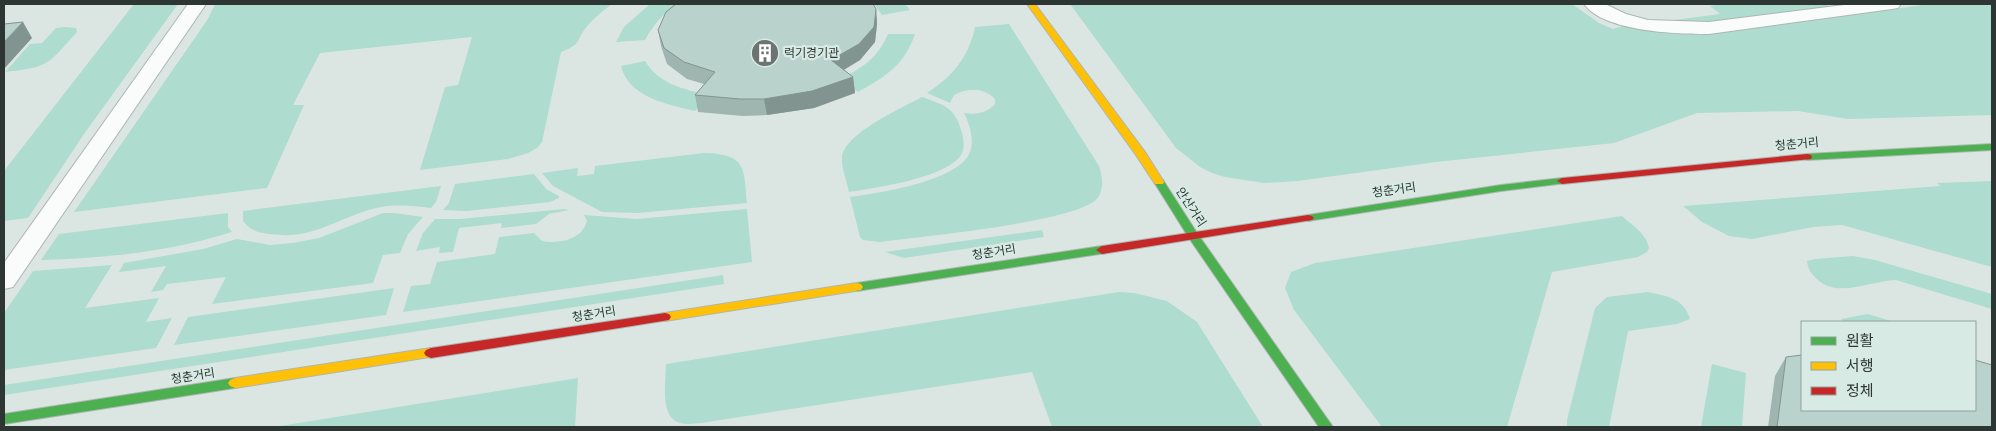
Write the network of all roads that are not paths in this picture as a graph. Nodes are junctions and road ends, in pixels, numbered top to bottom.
1 (197, 4) edge
2 (1031, 4) edge
3 (1593, 4) edge
4 (1892, 4) edge
5 (1992, 147) edge
6 (1193, 235) junction
7 (4, 281) edge
8 (4, 419) edge
9 (1326, 427) edge

1 - 7 street
2 - 6 main road, 안산거리
3 - 4 street
5 - 6 main road, 청춘거리
6 - 8 main road, 청춘거리
6 - 9 main road, 안산거리

